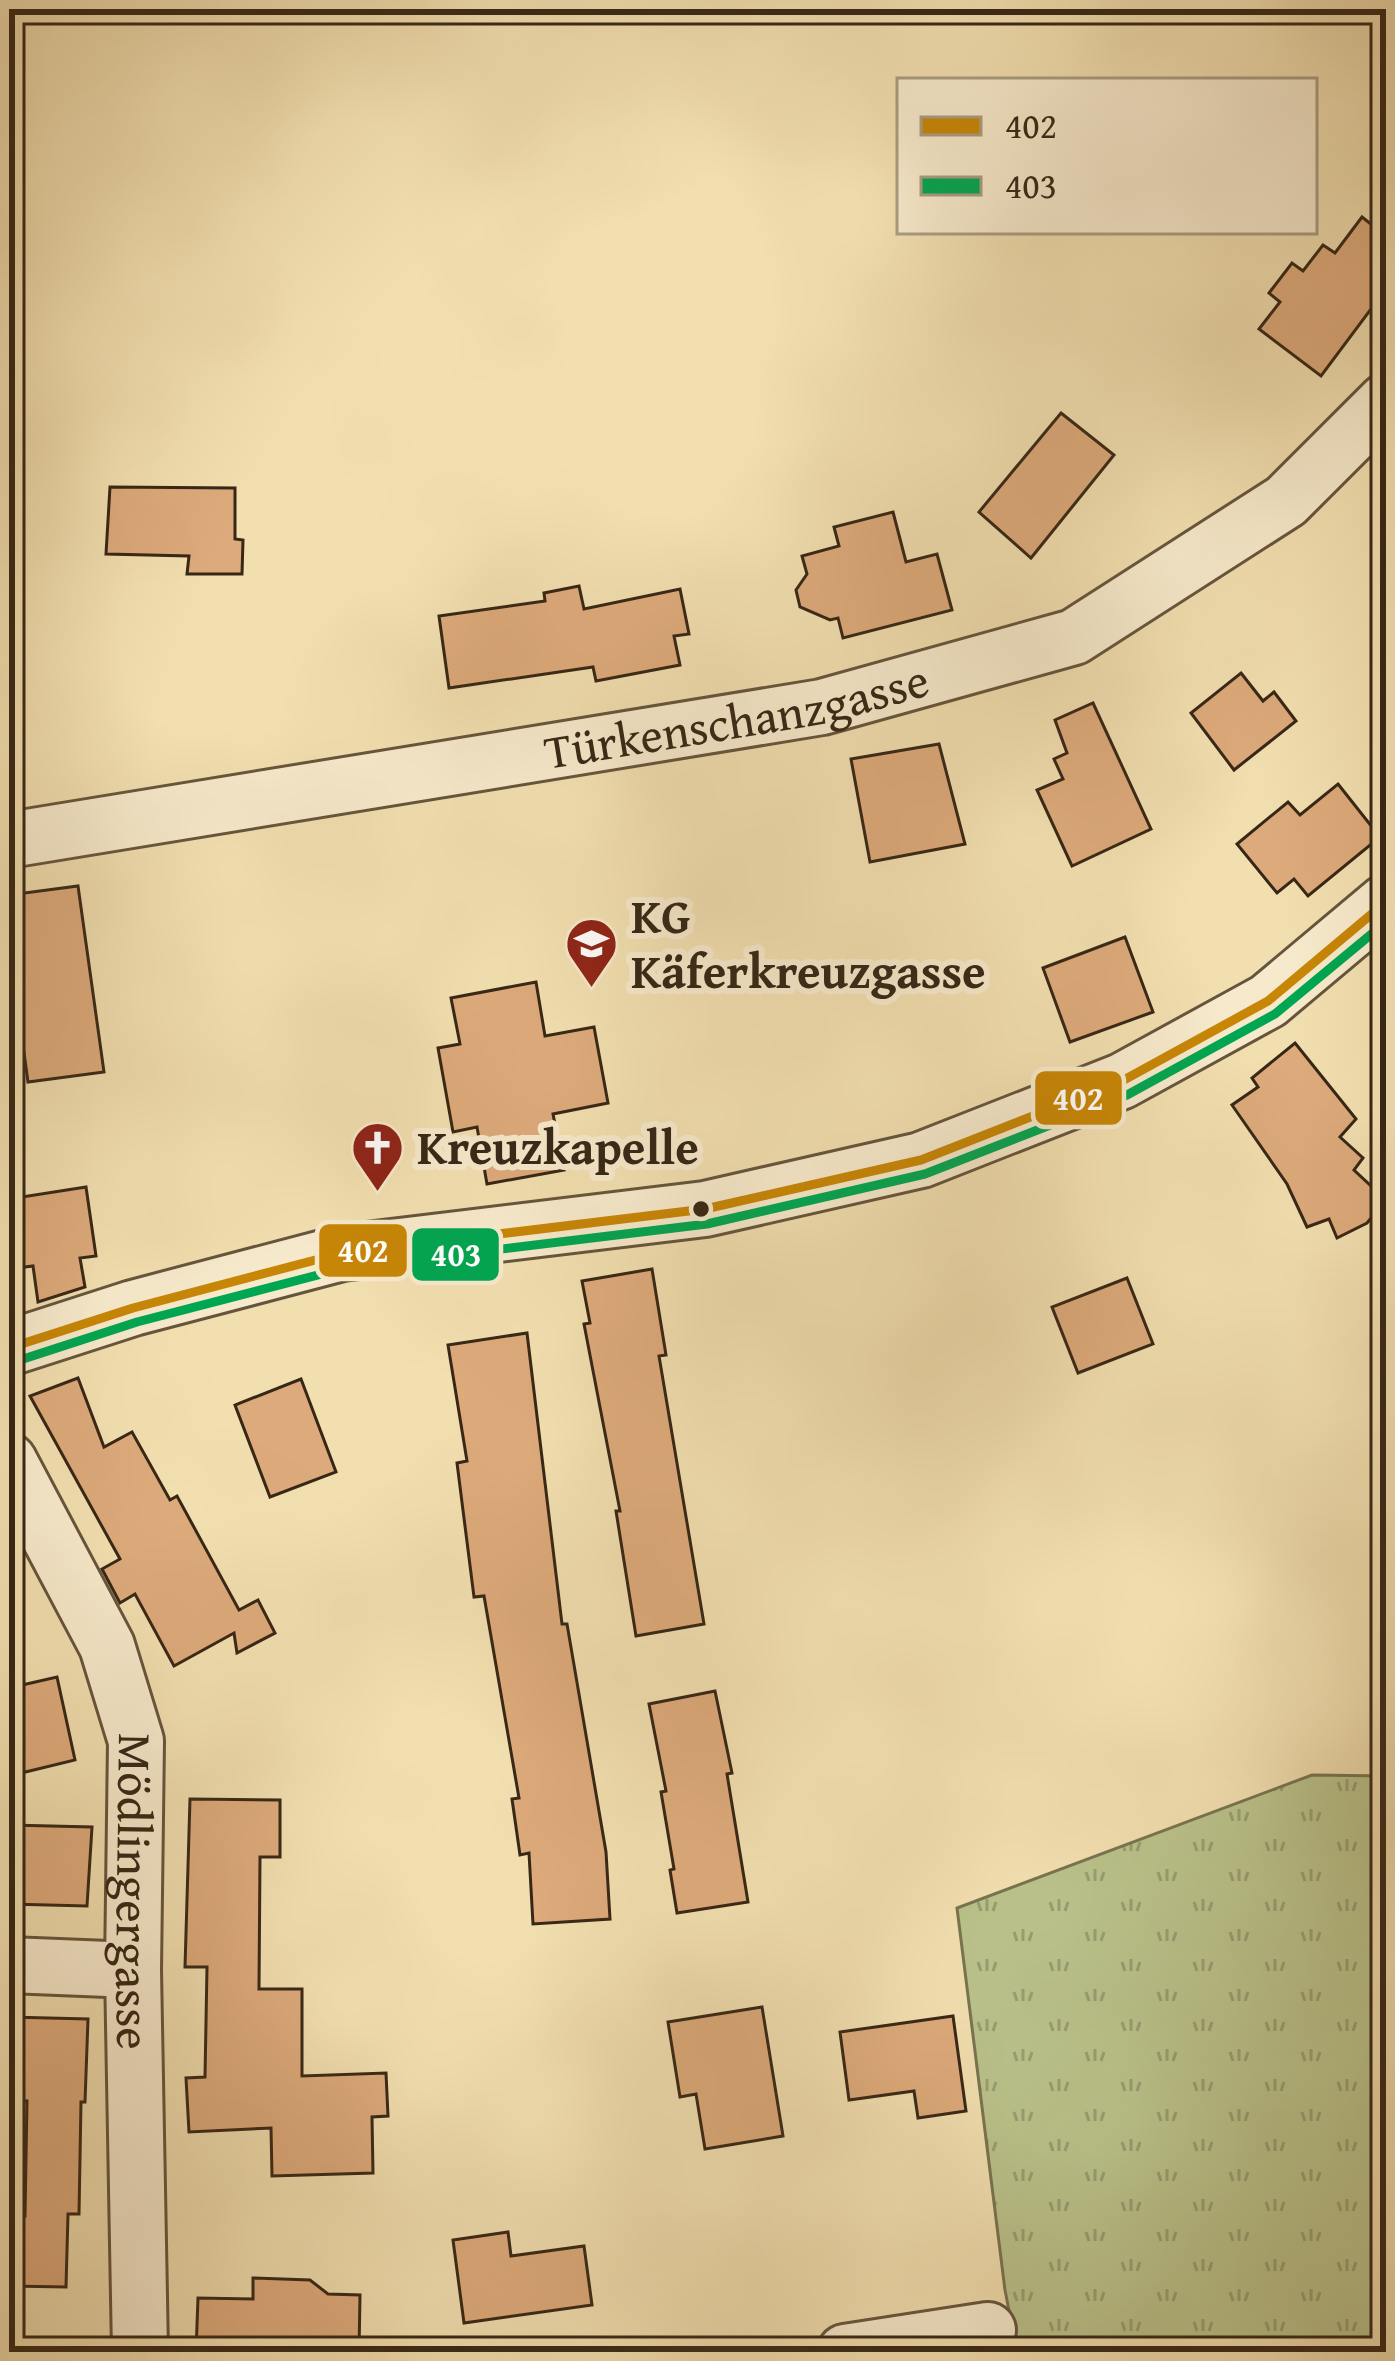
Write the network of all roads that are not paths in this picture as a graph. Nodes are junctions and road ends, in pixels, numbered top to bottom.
1 (1386, 401) edge
2 (9, 840) edge
3 (1386, 902) edge
4 (9, 1348) edge
5 (9, 1461) edge
6 (9, 1965) edge
7 (133, 1970) junction
8 (988, 2330) dead end
9 (140, 2352) edge
10 (845, 2352) edge

1 - 2 street, Türkenschanzgasse
3 - 4 street
5 - 7 street, Mödlingergasse
6 - 7 street
7 - 9 street, Mödlingergasse
8 - 10 street

